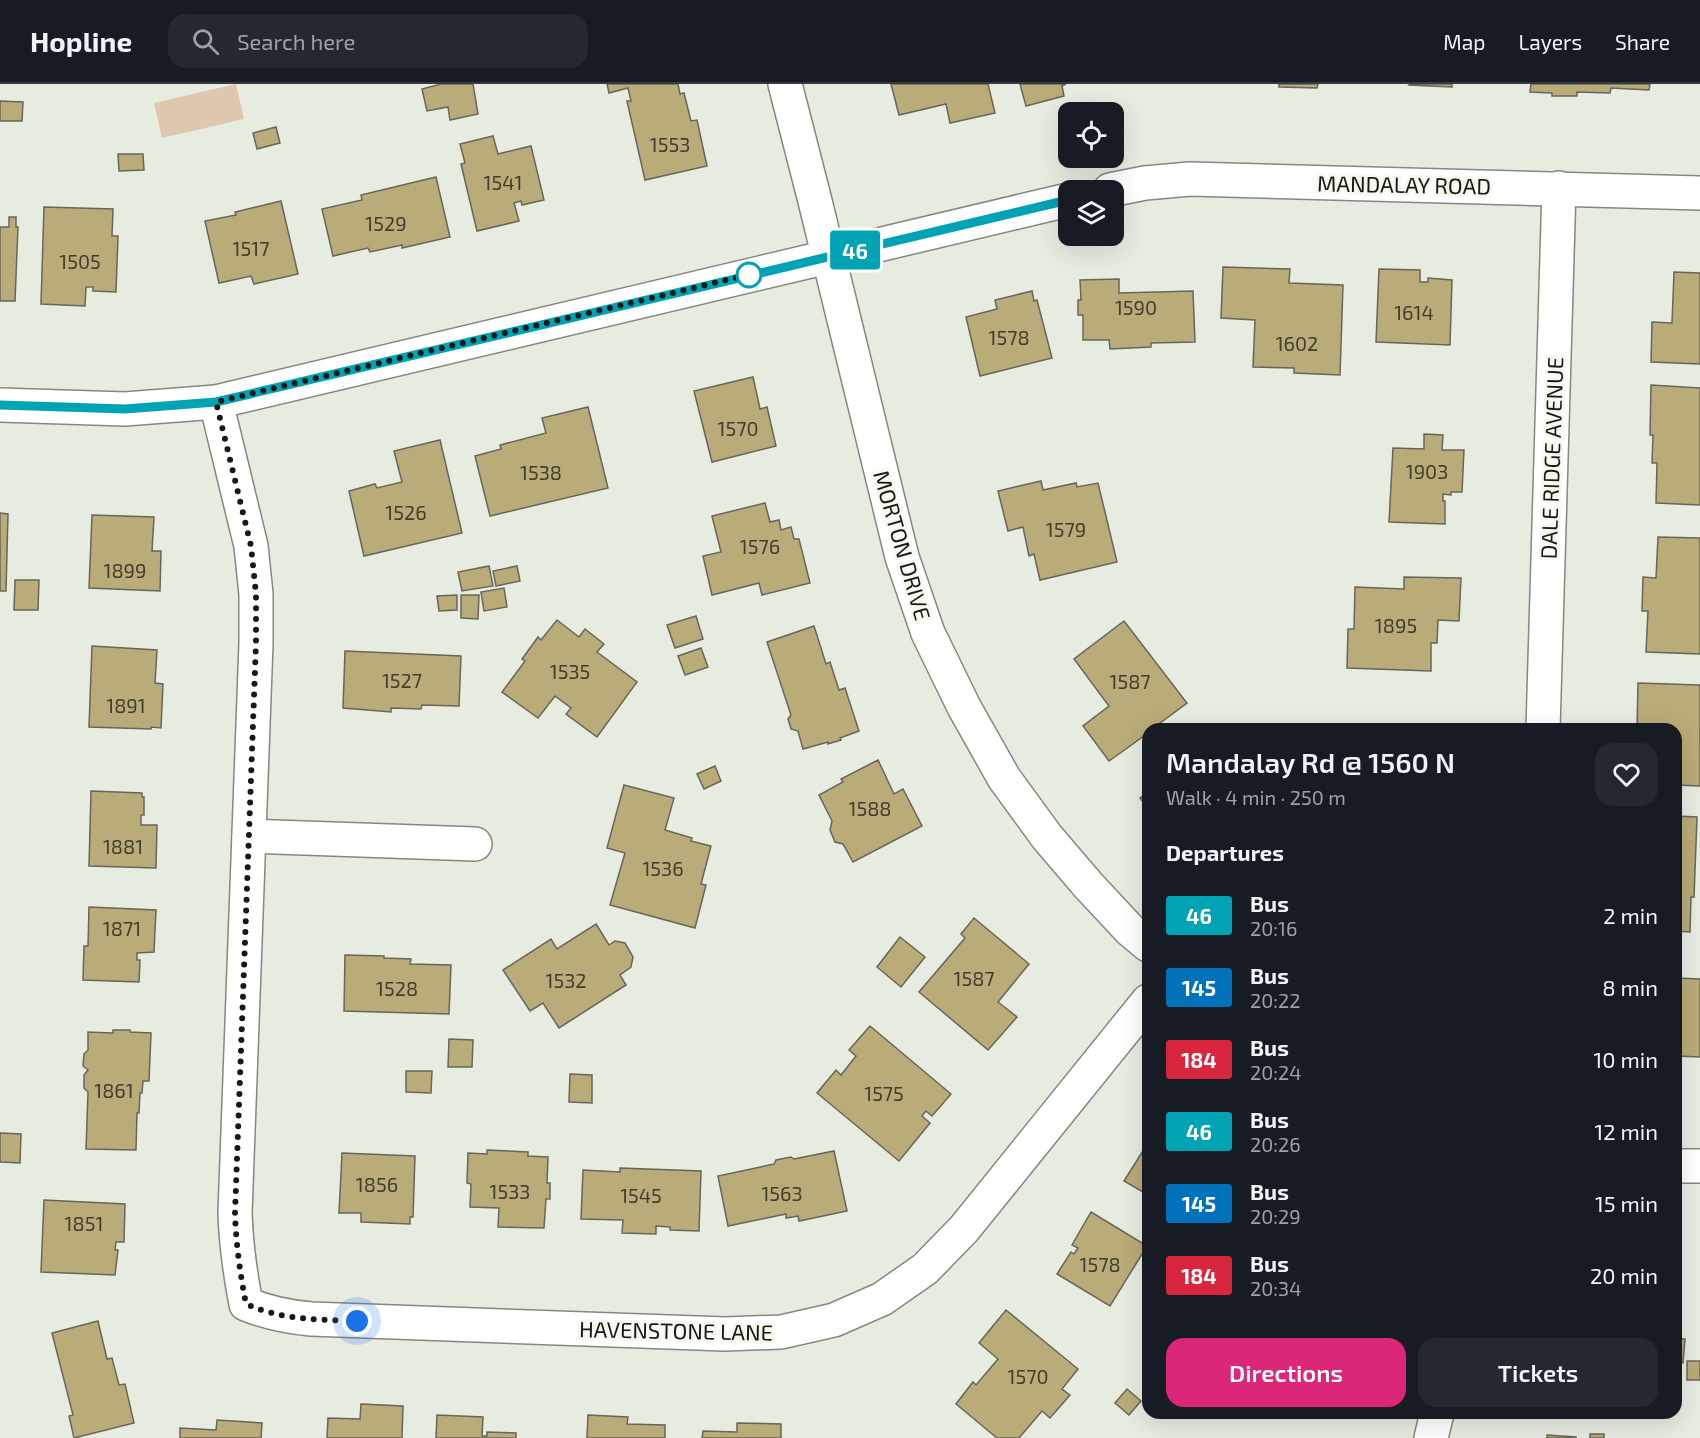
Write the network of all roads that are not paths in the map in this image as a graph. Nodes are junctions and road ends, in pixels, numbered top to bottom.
1 (785, 84) edge
2 (1124, 187) edge
3 (1559, 188) junction
4 (1700, 193) edge
5 (1058, 202) edge
6 (828, 256) junction
7 (216, 402) junction
8 (0, 405) edge
9 (1543, 723) edge
10 (249, 836) junction
11 (475, 844) dead end
12 (1142, 940) edge
13 (1142, 1008) edge
14 (1682, 1166) edge
15 (1700, 1166) edge
16 (1436, 1419) edge
17 (1431, 1438) edge

1 - 6 street, MORTON DRIVE
2 - 3 street, MANDALAY ROAD
3 - 4 street, MANDALAY ROAD
3 - 9 street, DALE RIDGE AVENUE
5 - 6 street
6 - 7 street
6 - 12 street, MORTON DRIVE
7 - 8 street
7 - 10 street
10 - 11 street
10 - 13 street, HAVENSTONE LANE
14 - 15 street
16 - 17 street

